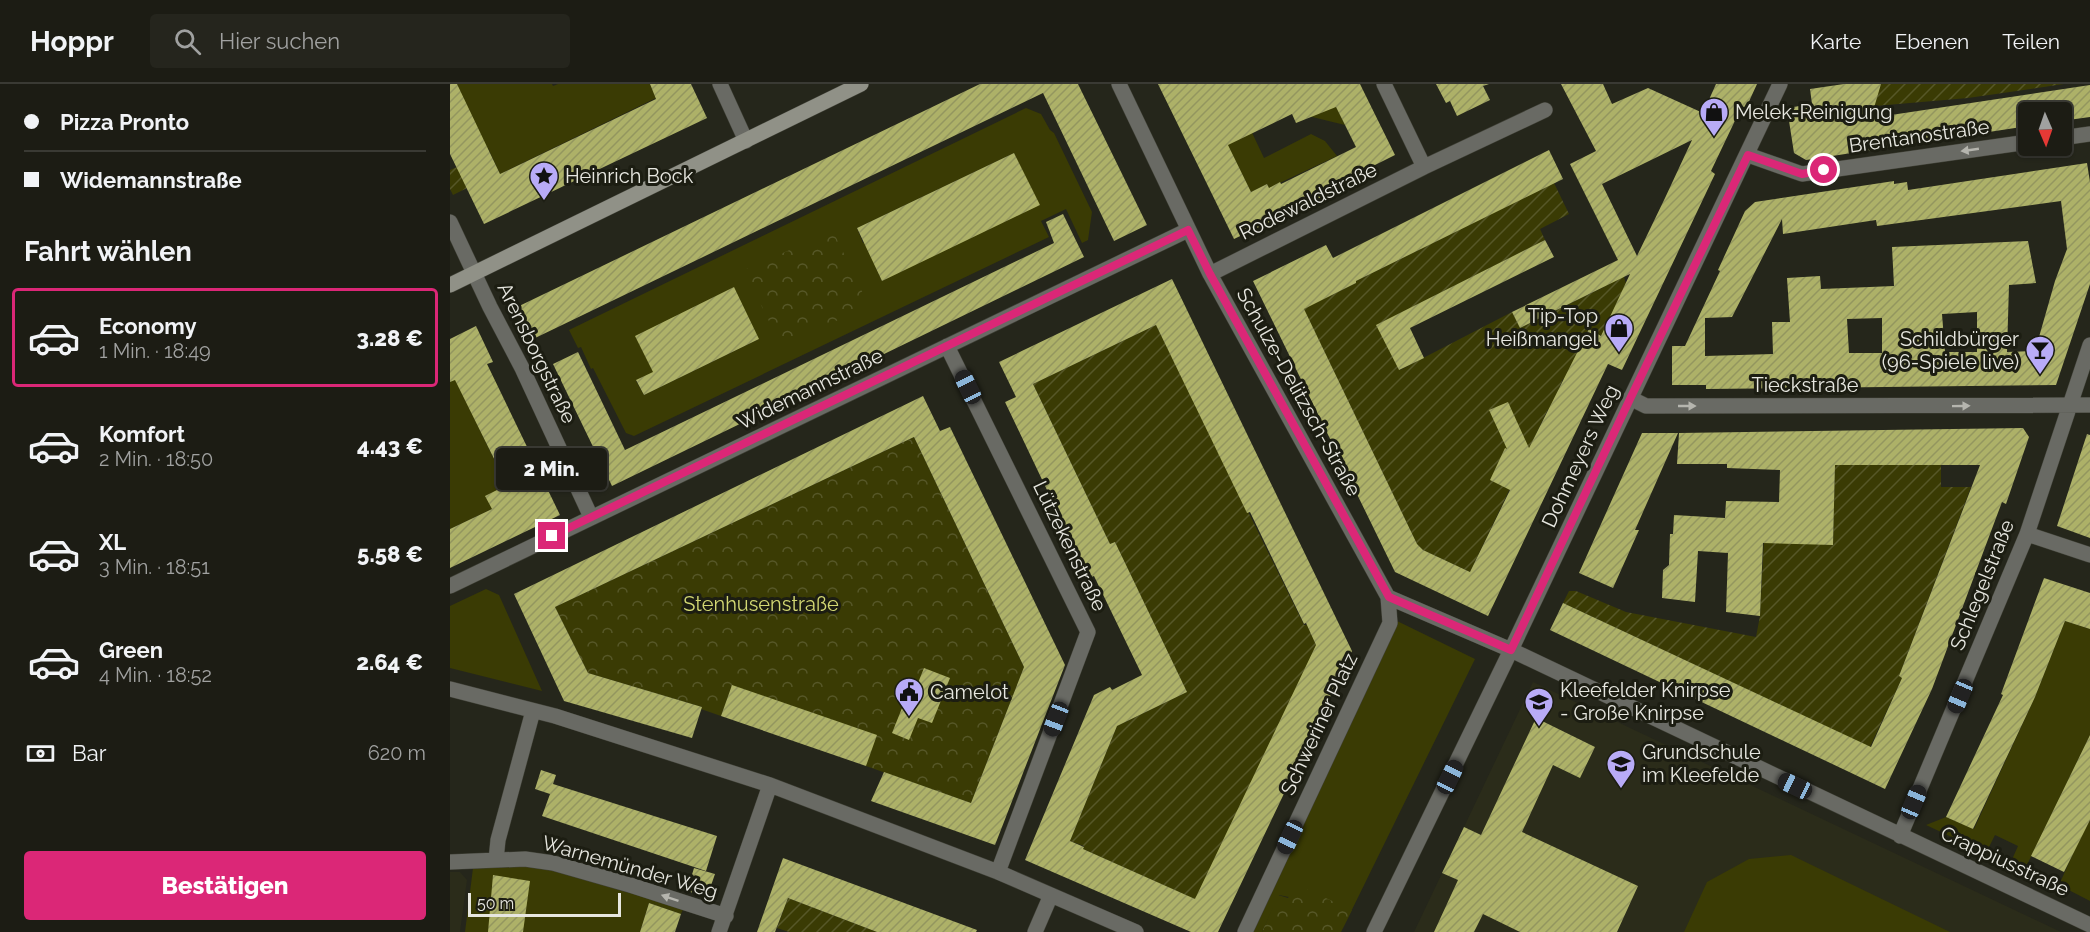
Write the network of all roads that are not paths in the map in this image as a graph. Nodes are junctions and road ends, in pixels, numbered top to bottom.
1 (720, 84) edge
2 (861, 84) edge
3 (1119, 84) edge
4 (1384, 84) edge
5 (1780, 84) edge
6 (1545, 110) dead end
7 (2090, 134) edge
8 (2072, 136) edge
9 (746, 141) junction
10 (2018, 143) edge
11 (1748, 155) junction
12 (1424, 167) junction
13 (450, 222) edge
14 (1188, 230) junction
15 (475, 273) junction
16 (1210, 274) junction
17 (450, 285) edge
18 (2090, 345) edge
19 (947, 346) junction
20 (1630, 399) junction
21 (2090, 405) edge
22 (2069, 406) junction
23 (591, 517) junction
24 (2027, 534) junction
25 (2090, 555) edge
26 (450, 586) edge
27 (1389, 597) junction
28 (1511, 650) junction
29 (450, 689) edge
30 (533, 711) junction
31 (770, 785) junction
32 (1900, 836) junction
33 (496, 860) junction
34 (450, 862) edge
35 (998, 872) junction
36 (1051, 895) junction
37 (726, 916) junction
38 (2090, 925) edge
39 (719, 932) edge
40 (1035, 932) edge
41 (1136, 932) edge
42 (1245, 932) edge
43 (1374, 932) edge

1 - 9 street
2 - 9 street
3 - 14 street, Schulze-Delitzsch-Straße
4 - 12 street
5 - 11 street, Dohmeyers Weg
6 - 12 street, Rodewaldstraße
7 - 8 street
9 - 15 street
10 -> 11 street, Brentanostraße
11 - 20 street, Dohmeyers Weg
12 - 16 street, Rodewaldstraße
13 - 15 street, Arensborgstraße
14 - 16 street, Schulze-Delitzsch-Straße
14 - 19 street, Widemannstraße
15 - 17 street
15 - 23 street, Arensborgstraße
16 - 27 street, Schulze-Delitzsch-Straße
18 - 22 street, Schlegelstraße
19 - 23 street, Widemannstraße
19 - 35 street, Lützekenstraße
20 -> 22 street, Tieckstraße
20 - 28 street, Dohmeyers Weg
21 - 22 street, Tieckstraße
22 - 24 street, Schlegelstraße
23 - 26 street, Widemannstraße
24 - 25 street
24 - 32 street, Schlegelstraße
27 - 28 street
27 - 42 street, Schweriner Platz
28 - 32 street, Crappiusstraße
28 - 43 street
29 - 30 street
30 - 31 street
30 - 33 street
31 - 35 street
31 - 37 street
32 - 38 street, Crappiusstraße
33 - 34 street, Warnemünder Weg
37 -> 33 street, Warnemünder Weg
35 - 36 street
36 - 40 street
36 - 41 street
37 - 39 street

